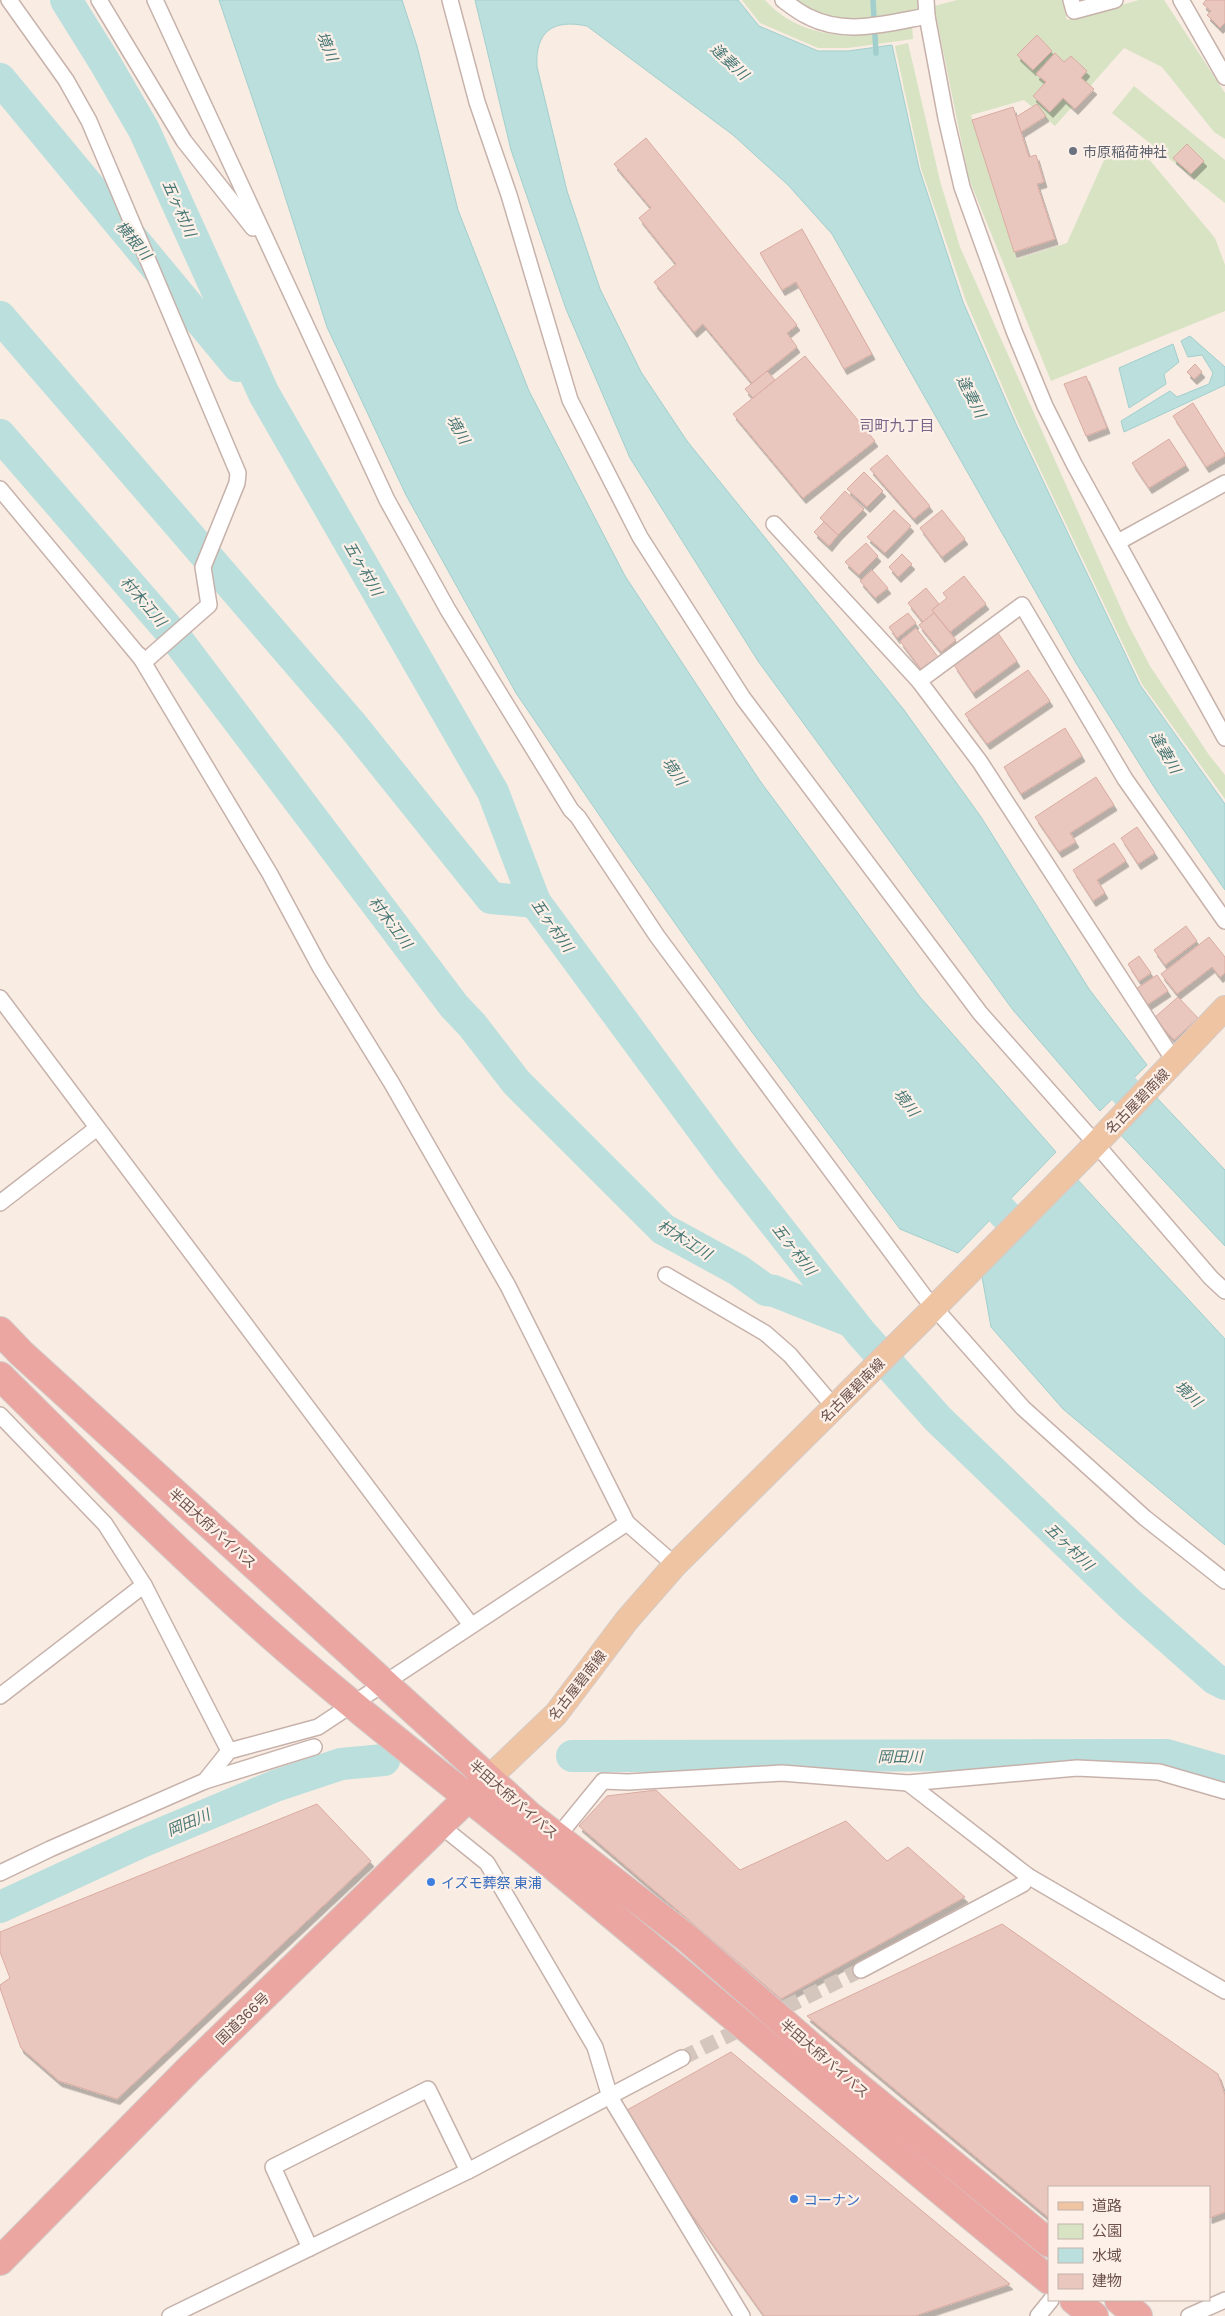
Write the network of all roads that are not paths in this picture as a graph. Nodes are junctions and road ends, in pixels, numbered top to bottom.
1 (9, 0) edge
2 (99, 0) edge
3 (155, 0) edge
4 (450, 0) edge
5 (783, 0) edge
6 (926, 0) edge
7 (1071, 0) edge
8 (1115, 0) edge
9 (1181, 0) edge
10 (927, 16) junction
11 (1222, 66) edge
12 (269, 248) junction
13 (1225, 483) edge
14 (0, 489) edge
15 (774, 524) dead end
16 (1118, 542) junction
17 (139, 655) junction
18 (919, 681) junction
19 (1225, 738) edge
20 (1225, 921) edge
21 (0, 998) edge
22 (1225, 1008) edge
23 (1171, 1065) junction
24 (97, 1128) junction
25 (1097, 1143) junction
26 (0, 1203) edge
27 (666, 1275) dead end
28 (1225, 1291) edge
29 (934, 1308) junction
30 (0, 1331) edge
31 (0, 1376) edge
32 (835, 1408) junction
33 (0, 1415) edge
34 (627, 1523) junction
35 (675, 1565) junction
36 (1225, 1581) edge
37 (144, 1585) junction
38 (471, 1625) junction
39 (385, 1684) junction
40 (0, 1696) edge
41 (354, 1705) junction
42 (314, 1748) dead end
43 (229, 1751) junction
44 (489, 1778) junction
45 (205, 1781) junction
46 (908, 1782) junction
47 (1225, 1791) edge
48 (468, 1798) junction
49 (440, 1825) junction
50 (549, 1847) junction
51 (0, 1873) edge
52 (1028, 1876) junction
53 (861, 1970) tunnel mouth
54 (1225, 1991) edge
55 (682, 2058) tunnel mouth
56 (610, 2096) junction
57 (468, 2171) junction
58 (1048, 2242) edge
59 (310, 2248) junction
60 (0, 2262) edge
61 (1048, 2279) edge
62 (1225, 2300) edge
63 (1051, 2301) edge
64 (1075, 2301) edge
65 (1120, 2301) edge
66 (170, 2316) edge
67 (742, 2316) edge
68 (1038, 2316) edge
69 (1094, 2316) edge
70 (1138, 2316) edge
71 (1189, 2316) edge

1 - 17 street
2 - 12 street
3 - 12 street
4 - 25 street
5 - 10 street
6 - 10 street
7 - 8 street
9 - 11 street
10 - 16 street
12 - 29 street
13 - 16 street
14 - 17 street
15 - 18 street
16 - 19 street
17 - 34 street
18 - 20 street
18 - 23 street
21 - 24 street
22 - 23 main road, 名古屋碧南線
23 - 25 main road, 名古屋碧南線
24 - 26 street
24 - 38 street
25 - 28 street
25 - 29 main road, 名古屋碧南線
27 - 32 street
29 - 32 main road, 名古屋碧南線
29 - 36 street
30 - 39 highway, 半田大府パイパス
31 - 41 highway, 半田大府パイパス
32 - 35 main road, 名古屋碧南線
33 - 37 street
34 - 35 street
34 - 38 street
35 - 44 main road, 名古屋碧南線
37 - 40 street
37 - 43 street
38 - 39 street
39 - 41 street
39 - 44 highway, 半田大府パイパス
41 - 43 street
41 - 48 highway, 半田大府パイパス
42 - 45 street
43 - 45 street
44 - 48 highway, 国道366号
44 - 50 highway, 半田大府パイパス
45 - 51 street
46 - 47 street
46 - 50 street
46 - 52 street
48 - 49 highway, 国道366号
48 - 50 highway, 半田大府パイパス
49 - 56 street
49 - 60 highway, 国道366号
50 - 58 highway, 半田大府パイパス
50 - 61 highway, 半田大府パイパス
52 - 53 street
52 - 54 street
55 - 56 street
56 - 57 street
56 - 67 street
57 - 59 street
57 - 59 street
59 - 66 street
62 - 71 street
63 - 68 street
64 - 69 highway
65 - 70 highway

